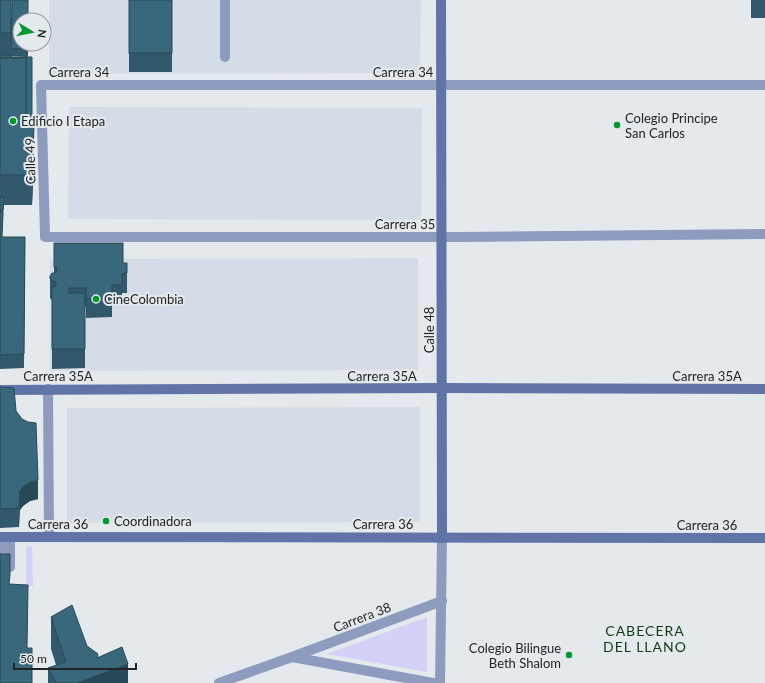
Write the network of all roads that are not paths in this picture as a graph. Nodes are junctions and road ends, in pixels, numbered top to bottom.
1 (225, 0) edge
2 (441, 0) edge
3 (224, 57) dead end
4 (41, 84) joint
5 (441, 85) junction
6 (765, 85) edge
7 (765, 234) edge
8 (45, 236) joint
9 (442, 237) junction
10 (442, 388) junction
11 (765, 389) edge
12 (0, 390) edge
13 (48, 390) junction
14 (5, 537) edge
15 (49, 537) junction
16 (442, 538) junction
17 (765, 538) edge
18 (0, 551) edge
19 (10, 574) edge
20 (442, 601) junction
21 (292, 657) junction
22 (219, 683) edge
23 (433, 683) edge
24 (440, 683) edge

1 - 3 street
2 - 5 street, Calle 48
4 - 5 street, Carrera 34
4 - 8 street, Calle 49
5 - 6 street, Carrera 34
5 - 9 street, Calle 48
7 - 9 street, Carrera 35
8 - 9 street, Carrera 35
9 - 10 street, Calle 48
10 - 11 street, Carrera 35A
10 - 13 street, Carrera 35A
10 - 16 street, Calle 48
12 - 13 street, Carrera 35A
13 - 15 street
14 - 15 street, Carrera 36
14 - 18 street
14 - 19 street
15 - 16 street, Carrera 36
16 - 17 street, Carrera 36
16 - 20 street, Calle 48
20 - 21 street, Carrera 38
20 - 24 street, Calle 48
21 - 22 street, Carrera 38
21 - 23 street

